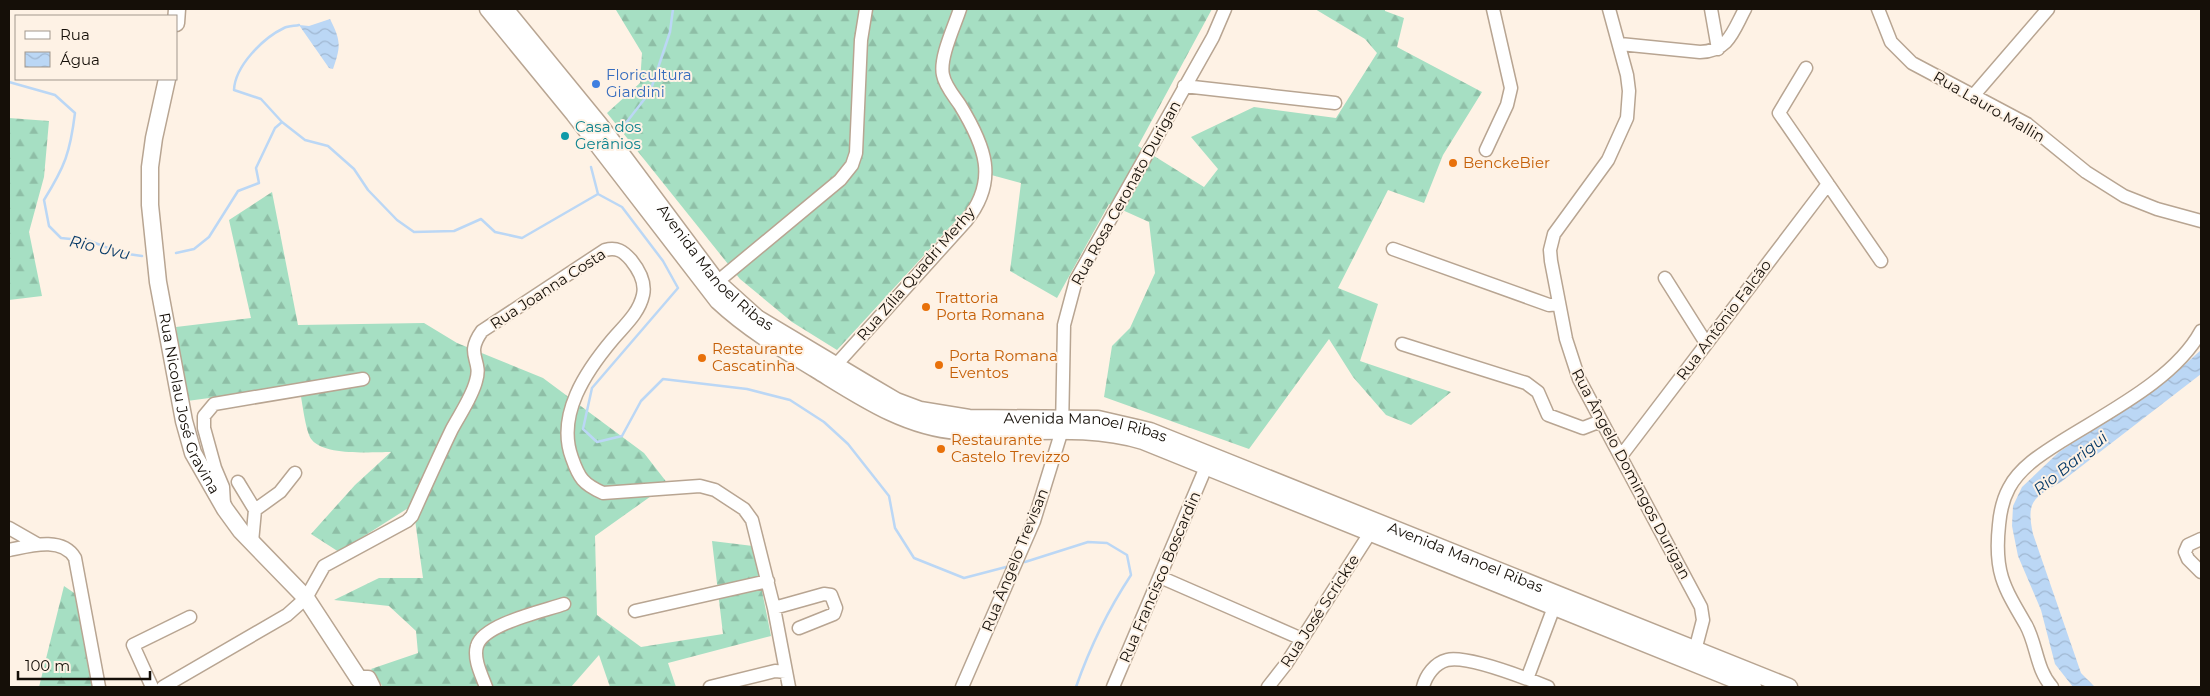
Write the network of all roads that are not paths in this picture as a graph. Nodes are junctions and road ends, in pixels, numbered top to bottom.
1 (488, 9) edge
2 (505, 9) edge
3 (866, 9) edge
4 (960, 9) edge
5 (1225, 9) edge
6 (1493, 9) edge
7 (1609, 9) edge
8 (1711, 9) edge
9 (1745, 9) edge
10 (1879, 9) edge
11 (2048, 9) edge
12 (1620, 44) junction
13 (1718, 49) junction
14 (1806, 68) dead end
15 (167, 80) edge
16 (1184, 86) junction
17 (1973, 96) junction
18 (1335, 103) dead end
19 (585, 118) junction
20 (1486, 150) dead end
21 (1828, 184) junction
22 (2201, 221) edge
23 (1394, 249) dead end
24 (1881, 261) dead end
25 (1666, 278) dead end
26 (713, 287) junction
27 (1558, 304) junction
28 (2201, 331) edge
29 (1402, 344) dead end
30 (1706, 344) junction
31 (804, 363) junction
32 (835, 366) junction
33 (363, 379) dead end
34 (1601, 421) junction
35 (1062, 424) junction
36 (1159, 448) junction
37 (1194, 448) junction
38 (1620, 456) junction
39 (1206, 467) junction
40 (1243, 468) junction
41 (295, 473) dead end
42 (238, 482) dead end
43 (225, 509) junction
44 (255, 510) junction
45 (1368, 525) junction
46 (9, 528) edge
47 (2201, 539) edge
48 (252, 542) junction
49 (38, 544) junction
50 (9, 550) edge
51 (2201, 572) edge
52 (1160, 577) junction
53 (768, 582) junction
54 (1504, 587) junction
55 (1544, 588) junction
56 (306, 598) junction
57 (564, 604) dead end
58 (1554, 607) junction
59 (774, 608) junction
60 (1594, 608) junction
61 (636, 612) dead end
62 (190, 617) dead end
63 (799, 628) dead end
64 (1302, 639) junction
65 (1693, 656) junction
66 (786, 672) junction
67 (1527, 679) junction
68 (362, 684) edge
69 (99, 687) edge
70 (152, 687) edge
71 (163, 687) edge
72 (486, 687) edge
73 (710, 687) edge
74 (789, 687) edge
75 (962, 687) edge
76 (1113, 687) edge
77 (1268, 687) edge
78 (1423, 687) edge
79 (1548, 687) edge
80 (1753, 687) edge
81 (1789, 687) edge
82 (2052, 687) edge

1 - 19 main road, Avenida Manoel Ribas
2 - 19 main road, Avenida Manoel Ribas
3 - 26 street
4 - 32 street, Rua Zília Quadri Merhy
5 - 16 street, Rua Rosa Ceronato Durigan
6 - 20 street
7 - 12 street, Rua Ângelo Domingos Durigan
8 - 13 street
9 - 13 street
10 - 17 street, Rua Lauro Mallin
11 - 17 street
12 - 13 street
12 - 27 street, Rua Ângelo Domingos Durigan
14 - 21 street
15 - 43 main road, Rua Nicolau José Gravina
16 - 18 street
16 - 35 street, Rua Rosa Ceronato Durigan
17 - 22 street, Rua Lauro Mallin
19 - 26 main road, Avenida Manoel Ribas
21 - 24 street
21 - 30 street, Rua Antônio Falcão
23 - 27 street
25 - 30 street
26 - 31 main road, Avenida Manoel Ribas
26 - 32 main road, Avenida Manoel Ribas
27 - 34 street, Rua Ângelo Domingos Durigan
28 - 82 street
29 - 34 street
30 - 38 street, Rua Antônio Falcão
31 - 32 main road
31 - 35 main road, Avenida Manoel Ribas
32 - 35 main road, Avenida Manoel Ribas
33 - 43 street
34 - 38 street, Rua Ângelo Domingos Durigan
35 - 36 main road, Avenida Manoel Ribas
35 - 37 main road, Avenida Manoel Ribas
35 - 75 street, Rua Ângelo Trevisan
36 - 37 main road
36 - 39 main road, Avenida Manoel Ribas
37 - 40 main road, Avenida Manoel Ribas
38 - 65 street, Rua Ângelo Domingos Durigan
39 - 40 main road
39 - 45 main road, Avenida Manoel Ribas
39 - 52 street, Rua Francisco Boscardin
40 - 45 main road, Avenida Manoel Ribas
41 - 44 street
42 - 44 street
43 - 48 main road, Rua Nicolau José Gravina
44 - 48 street
45 - 54 main road, Avenida Manoel Ribas
45 - 55 main road, Avenida Manoel Ribas
45 - 64 street, Rua José Scrickte
46 - 49 street
47 - 51 street
48 - 56 main road, Rua Nicolau José Gravina
49 - 50 street
49 - 69 street
52 - 64 street
52 - 76 street, Rua Francisco Boscardin
53 - 56 street, Rua Joanna Costa
53 - 59 street, Rua Joanna Costa
53 - 61 street
54 - 55 main road
54 - 58 main road, Avenida Manoel Ribas
55 - 60 main road, Avenida Manoel Ribas
56 - 68 main road, Rua Nicolau José Gravina
56 - 71 street
57 - 72 street
58 - 60 main road
58 - 65 main road, Avenida Manoel Ribas
58 - 67 street
59 - 63 street
59 - 66 street, Rua Joanna Costa
60 - 65 main road, Avenida Manoel Ribas
62 - 70 street
64 - 77 street, Rua José Scrickte
65 - 80 main road, Avenida Manoel Ribas
65 - 81 main road, Avenida Manoel Ribas
66 - 73 street
66 - 74 street, Rua Joanna Costa
67 - 78 street
67 - 79 street

